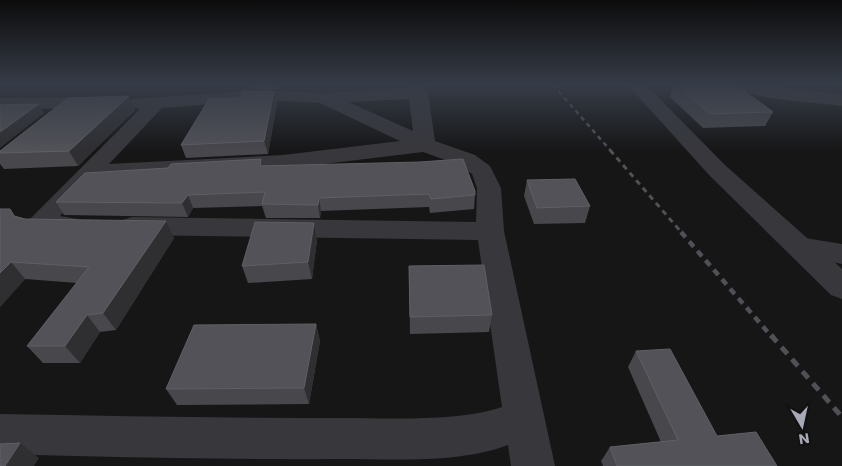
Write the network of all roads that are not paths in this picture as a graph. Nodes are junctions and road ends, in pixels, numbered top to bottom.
1 (68, 107) edge
2 (139, 107) edge
3 (342, 107) edge
4 (420, 107) edge
5 (657, 107) edge
6 (50, 121) edge
7 (425, 145) junction
8 (89, 172) junction
9 (490, 231) junction
10 (799, 247) junction
11 (842, 254) edge
12 (842, 287) edge
13 (524, 419) junction
14 (0, 434) edge
15 (533, 466) edge

1 - 6 street
2 - 8 street
3 - 7 street
4 - 7 street
5 - 10 street
7 - 8 street
7 - 9 street
8 - 9 street
9 - 13 street
10 - 11 street
10 - 12 street
13 - 14 street
13 - 15 street

